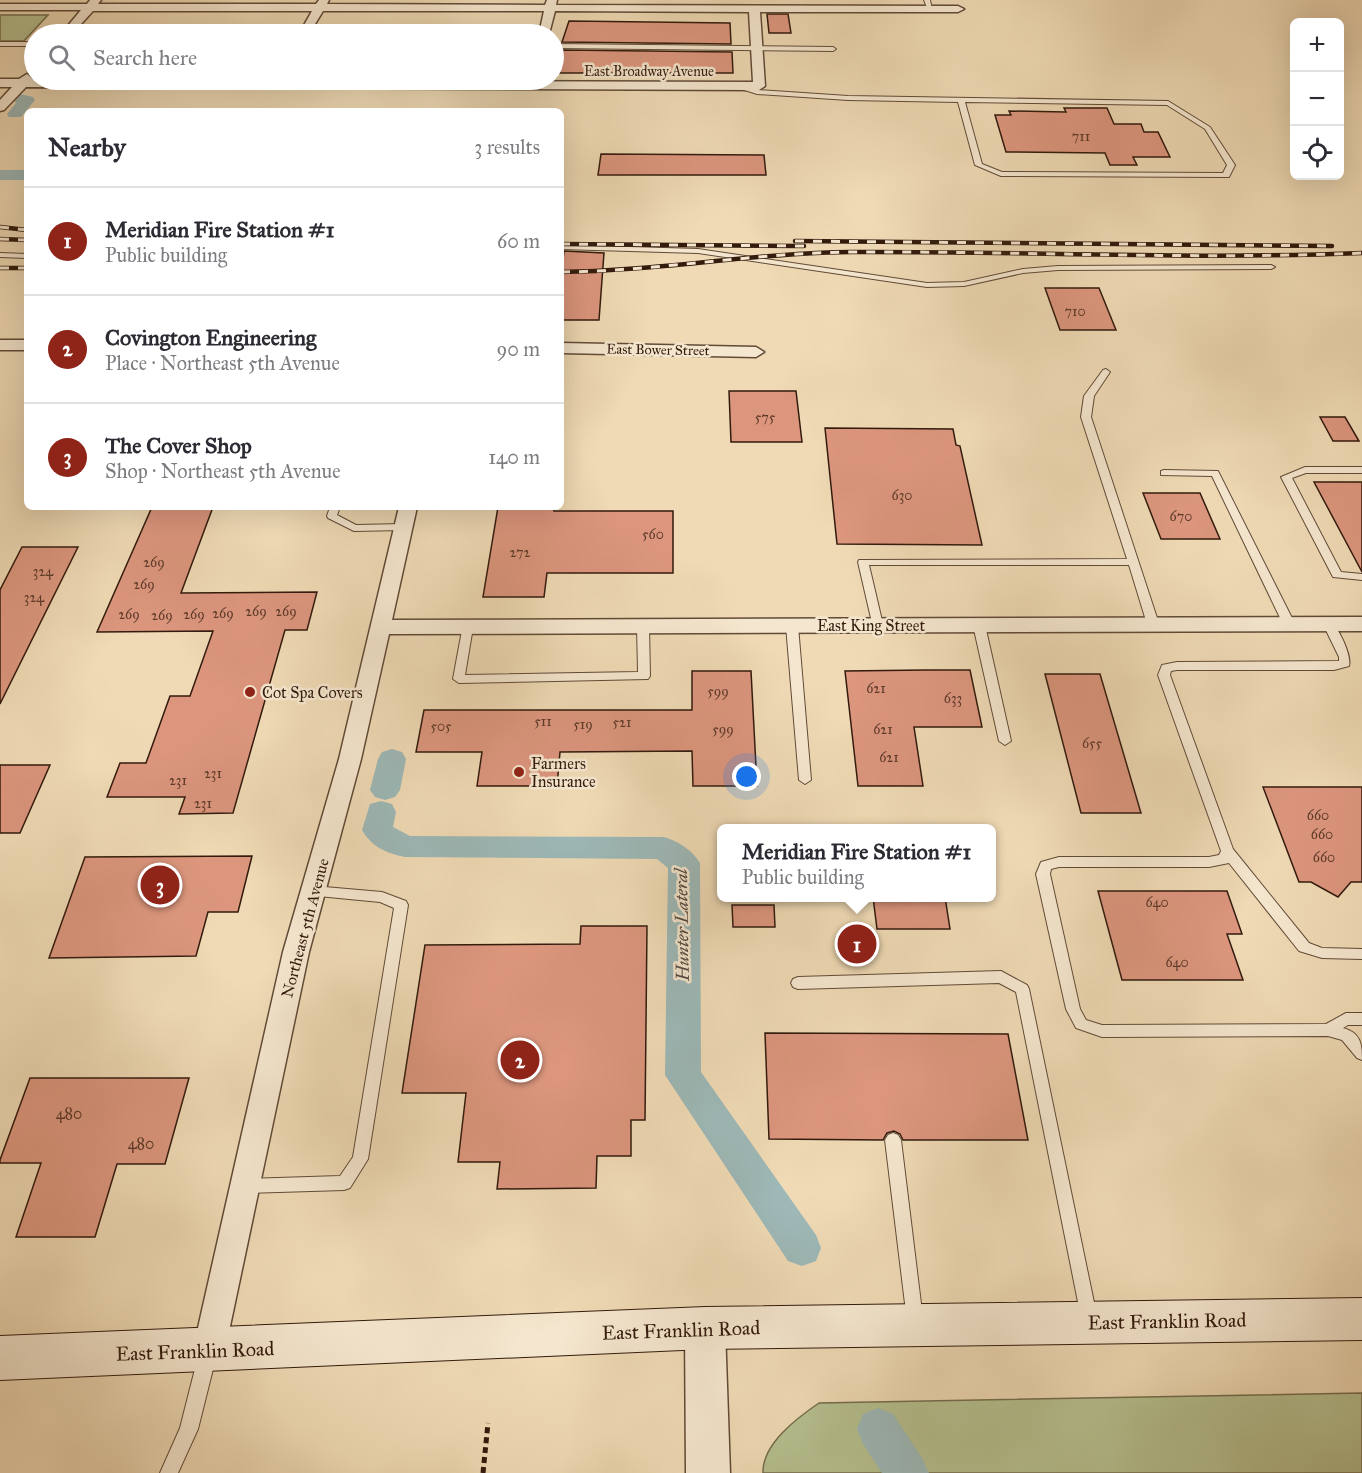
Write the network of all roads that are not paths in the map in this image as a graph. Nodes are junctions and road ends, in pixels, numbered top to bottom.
1 (93, 4) edge
2 (322, 4) edge
3 (551, 4) edge
4 (928, 4) edge
5 (0, 7) edge
6 (754, 8) junction
7 (958, 9) dead end
8 (75, 24) edge
9 (310, 24) edge
10 (546, 24) edge
11 (0, 44) edge
12 (24, 44) edge
13 (564, 46) edge
14 (757, 47) junction
15 (833, 49) dead end
16 (0, 83) edge
17 (22, 83) joint
18 (564, 83) edge
19 (736, 86) junction
20 (962, 101) junction
21 (0, 107) edge
22 (564, 247) edge
23 (0, 255) edge
24 (24, 256) edge
25 (1271, 267) dead end
26 (0, 345) edge
27 (24, 345) edge
28 (564, 348) edge
29 (756, 352) dead end
30 (1106, 372) dead end
31 (1362, 470) edge
32 (1164, 473) dead end
33 (334, 510) edge
34 (405, 517) edge
35 (1132, 562) junction
36 (1362, 577) edge
37 (1153, 624) junction
38 (1289, 624) junction
39 (1329, 624) junction
40 (1362, 624) edge
41 (979, 625) junction
42 (643, 626) junction
43 (792, 626) junction
44 (877, 626) junction
45 (380, 627) junction
46 (467, 627) junction
47 (1005, 741) dead end
48 (805, 780) dead end
49 (1227, 851) junction
50 (313, 891) junction
51 (1362, 954) edge
52 (798, 983) dead end
53 (1362, 1019) edge
54 (1328, 1030) junction
55 (1362, 1054) edge
56 (892, 1140) dead end
57 (245, 1186) junction
58 (1362, 1319) edge
59 (1090, 1321) junction
60 (916, 1325) junction
61 (705, 1328) junction
62 (209, 1350) junction
63 (0, 1358) edge
64 (170, 1473) edge
65 (708, 1473) edge

1 - 2 street
1 - 5 street
1 - 8 street
2 - 3 street
2 - 9 street
3 - 6 street
3 - 10 street
4 - 6 street
4 - 7 street
6 - 14 street
11 - 12 lane
13 - 14 lane
14 - 15 lane
14 - 19 street, East Broadway Avenue
16 - 17 street, East Broadway Avenue
17 - 21 street
18 - 19 street, East Broadway Avenue
19 - 20 lane
20 - 20 lane
22 - 25 lane
23 - 24 lane
26 - 27 street
28 - 29 street, East Bower Street
30 - 35 lane
31 - 36 lane
32 - 38 lane
33 - 34 lane
34 - 45 street, Northeast 5th Avenue
35 - 37 lane
35 - 44 lane
37 - 38 street, East King Street
37 - 41 street, East King Street
38 - 39 street, East King Street
39 - 40 street, East King Street
39 - 49 lane
41 - 44 street, East King Street
41 - 47 lane
42 - 43 street, East King Street
42 - 46 street, East King Street
42 - 46 lane
43 - 44 street, East King Street
43 - 48 lane
45 - 46 street, East King Street
45 - 50 street, Northeast 5th Avenue
49 - 51 lane
49 - 54 lane
50 - 57 street, Northeast 5th Avenue
50 - 57 lane
52 - 59 lane
53 - 54 lane
54 - 55 lane
56 - 60 lane
57 - 62 street, Northeast 5th Avenue
58 - 59 main road, East Franklin Road
59 - 60 main road, East Franklin Road
60 - 61 main road, East Franklin Road
61 - 62 main road, East Franklin Road
61 - 65 street
62 - 63 main road, East Franklin Road
62 - 64 lane

